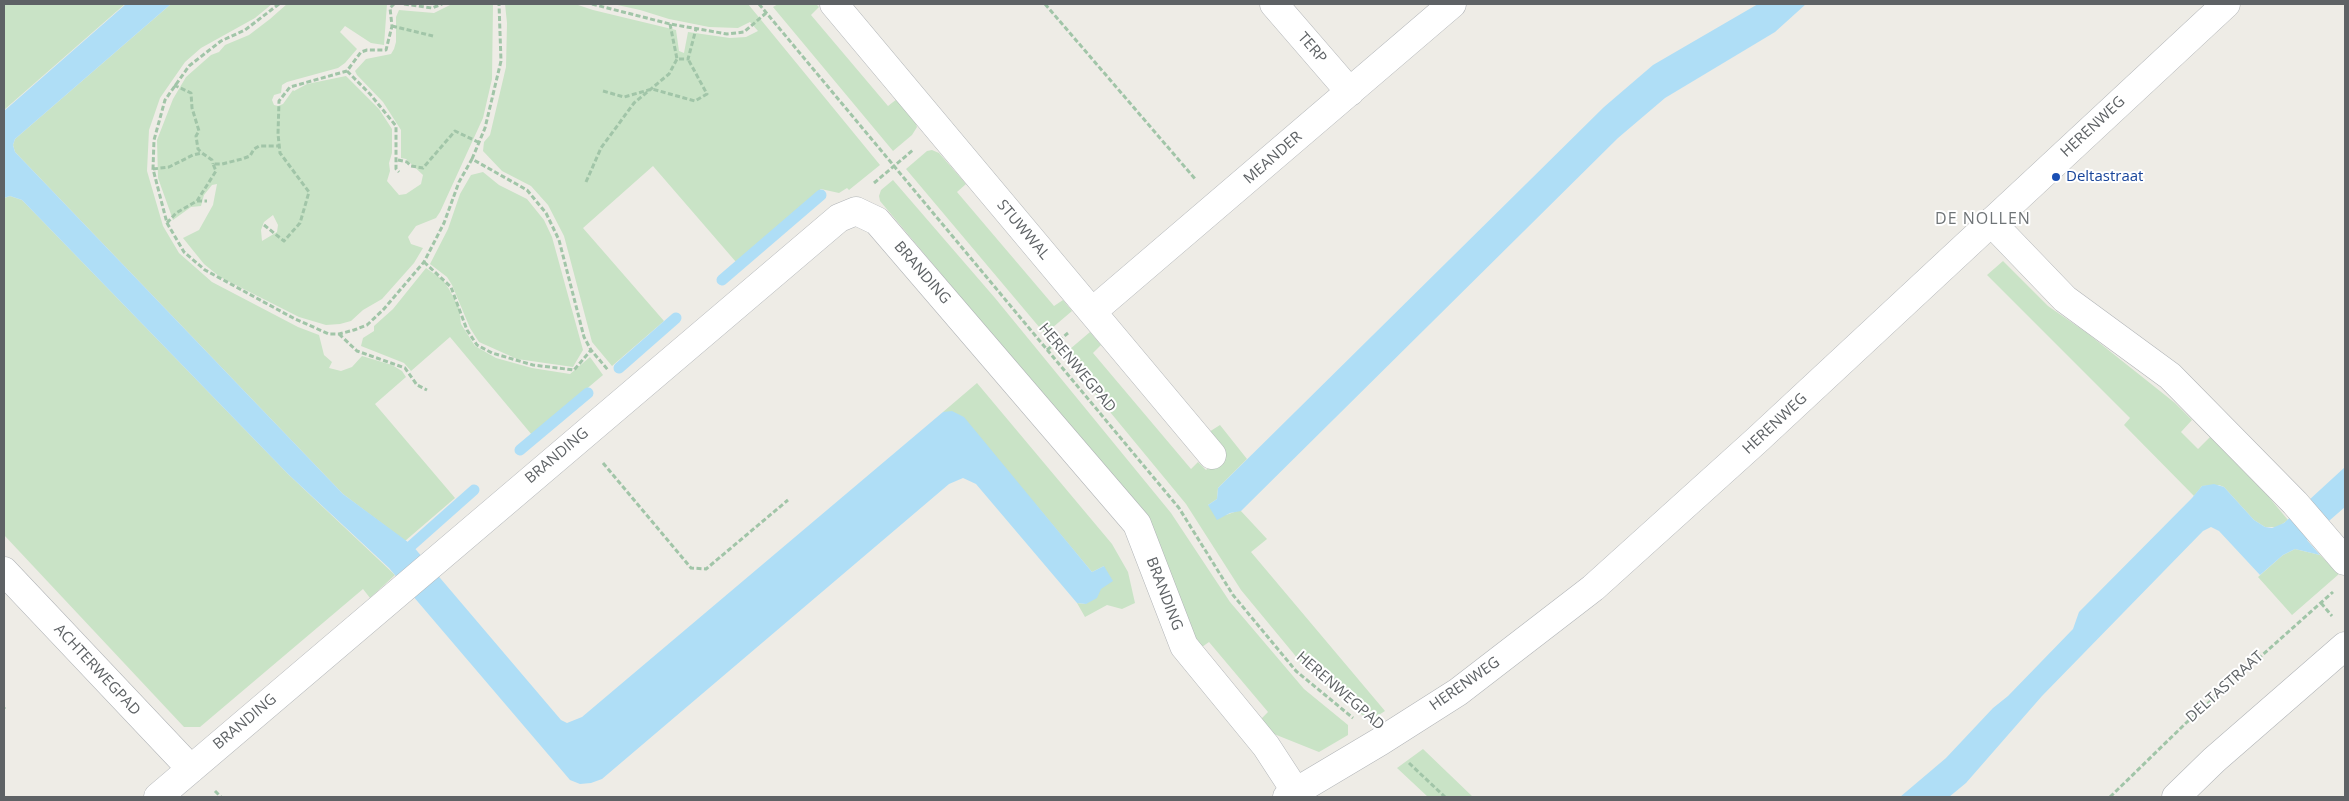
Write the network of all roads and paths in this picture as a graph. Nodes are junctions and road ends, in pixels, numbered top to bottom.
1 (279, 4) edge
2 (394, 4) edge
3 (404, 4) edge
4 (442, 4) edge
5 (498, 4) edge
6 (592, 4) edge
7 (760, 4) edge
8 (834, 4) edge
9 (1045, 4) edge
10 (1274, 4) edge
11 (1452, 4) edge
12 (2226, 4) edge
13 (598, 5) edge
14 (766, 13) junction
15 (670, 24) junction
16 (392, 26) junction
17 (696, 29) junction
18 (433, 36) dead end
19 (688, 58) junction
20 (677, 59) junction
21 (347, 71) junction
22 (174, 85) junction
23 (652, 89) junction
24 (603, 91) dead end
25 (1350, 92) junction
26 (478, 142) junction
27 (280, 146) junction
28 (202, 153) junction
29 (472, 159) junction
30 (398, 160) junction
31 (213, 164) junction
32 (153, 169) junction
33 (399, 172) dead end
34 (586, 182) dead end
35 (197, 200) junction
36 (207, 202) dead end
37 (1218, 205) junction
38 (1991, 222) junction
39 (167, 223) junction
40 (264, 225) dead end
41 (424, 262) junction
42 (1093, 312) junction
43 (339, 334) junction
44 (591, 350) junction
45 (427, 390) dead end
46 (628, 397) junction
47 (1212, 455) dead end
48 (599, 459) dead end
49 (788, 500) dead end
50 (2341, 555) edge
51 (4, 571) edge
52 (2339, 588) dead end
53 (2345, 646) edge
54 (1381, 741) junction
55 (191, 769) junction
56 (1292, 794) edge
57 (158, 797) edge
58 (1444, 797) edge
59 (2110, 797) edge
60 (2176, 797) edge

1 - 22 path
2 - 16 path
3 - 4 path
5 - 26 path
6 - 13 path
7 - 14 path, HERENWEGPAD
8 - 42 street, STUWWAL
9 - 37 path
10 - 25 street, TERP
11 - 25 street, MEANDER
12 - 38 street, HERENWEG
13 - 15 path
14 - 17 path
14 - 54 path, HERENWEGPAD
15 - 17 path
15 - 20 path
16 - 18 path
16 - 21 path
17 - 19 path
19 - 20 path
19 - 23 path
20 - 23 path
21 - 27 path
21 - 30 path
22 - 28 path
22 - 32 path
23 - 24 path
23 - 34 path
25 - 37 street, MEANDER
26 - 29 path
26 - 30 path
27 - 31 path
27 - 40 path
28 - 31 path
28 - 32 path
29 - 41 path
29 - 44 path
30 - 33 path
31 - 35 path
32 - 39 path
35 - 36 path
35 - 39 path
37 - 42 street, MEANDER
38 - 50 street
38 - 54 street, HERENWEG
39 - 43 path
41 - 43 path
41 - 44 path
42 - 47 street, STUWWAL
43 - 45 path
44 - 46 path
46 - 55 street, BRANDING
46 - 56 street, BRANDING
48 - 49 path
51 - 55 street, ACHTERWEGPAD
52 - 59 path, DELTASTRAAT
53 - 60 street
54 - 56 street, HERENWEG
54 - 58 path, HERENWEGPAD
55 - 57 street, BRANDING

